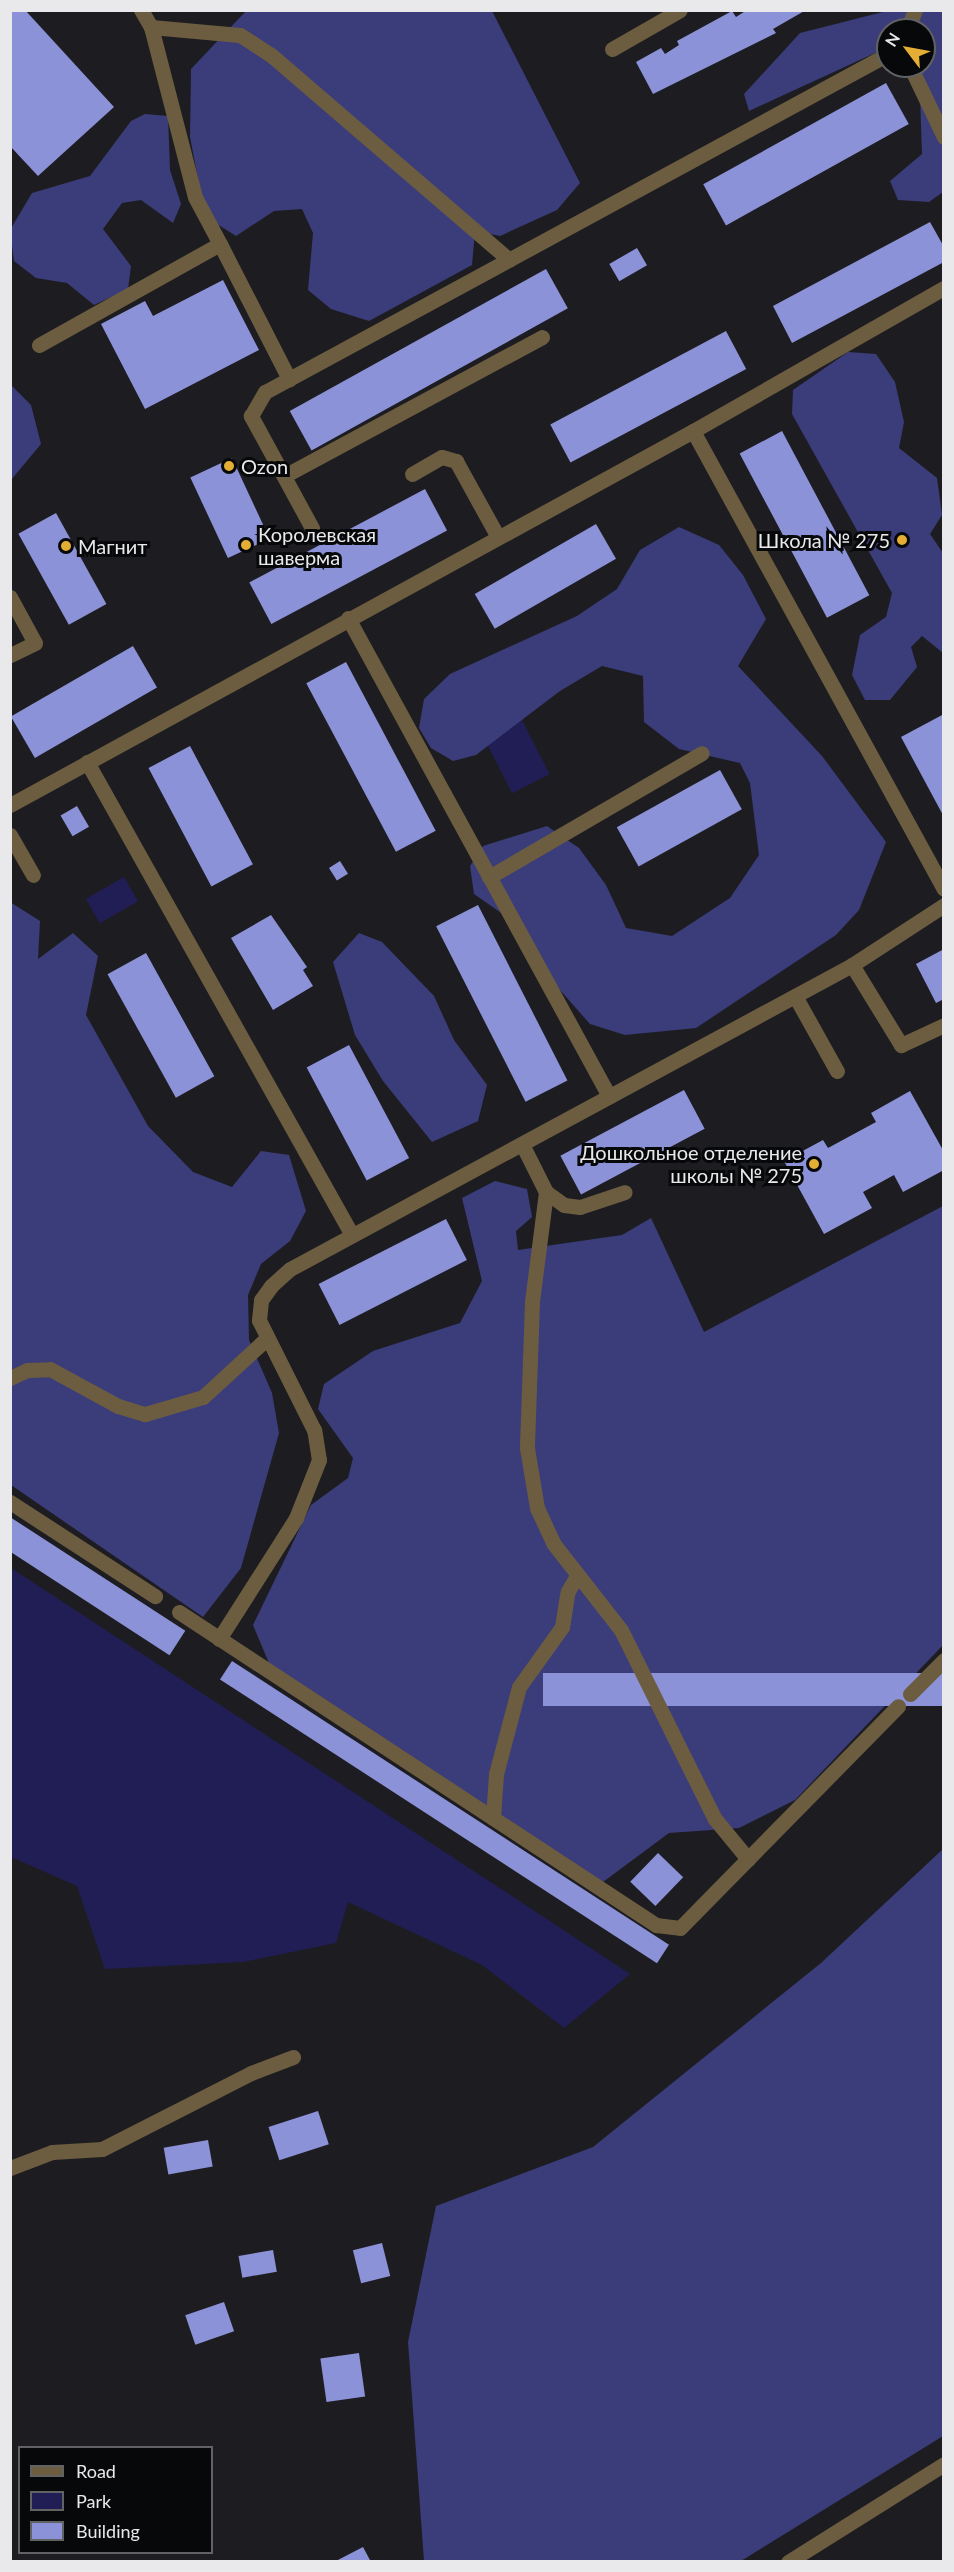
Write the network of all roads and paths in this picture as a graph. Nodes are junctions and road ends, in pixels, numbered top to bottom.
1 (141, 10) edge
2 (680, 10) edge
3 (152, 27) junction
4 (612, 49) dead end
5 (876, 61) edge
6 (916, 78) edge
7 (944, 137) edge
8 (220, 244) junction
9 (509, 260) junction
10 (944, 288) edge
11 (542, 337) dead end
12 (39, 345) dead end
13 (289, 379) junction
14 (693, 431) junction
15 (412, 474) dead end
16 (284, 476) junction
17 (312, 528) dead end
18 (498, 537) junction
19 (10, 597) edge
20 (348, 618) junction
21 (10, 655) edge
22 (702, 753) dead end
23 (87, 762) junction
24 (10, 805) edge
25 (10, 835) edge
26 (33, 875) dead end
27 (489, 877) junction
28 (944, 889) edge
29 (944, 904) edge
30 (852, 965) junction
31 (795, 996) junction
32 (944, 1025) edge
33 (837, 1071) dead end
34 (609, 1096) junction
35 (522, 1144) junction
36 (546, 1192) junction
37 (625, 1192) dead end
38 (352, 1235) junction
39 (265, 1340) junction
40 (10, 1378) edge
41 (10, 1502) edge
42 (577, 1576) junction
43 (155, 1596) dead end
44 (179, 1612) dead end
45 (219, 1639) junction
46 (944, 1660) edge
47 (910, 1694) dead end
48 (898, 1706) dead end
49 (493, 1818) junction
50 (748, 1859) junction
51 (293, 2057) dead end
52 (10, 2168) edge
53 (944, 2464) edge
54 (788, 2562) edge

1 - 3 street
2 - 4 street
3 - 8 street
3 - 9 street
5 - 9 street
6 - 7 street
8 - 12 street
8 - 13 street
9 - 13 street
10 - 14 street
11 - 16 street
13 - 16 street
14 - 18 street
14 - 28 street
15 - 18 street
16 - 17 street
18 - 20 street
19 - 21 street
20 - 23 street
20 - 27 street
22 - 27 street
23 - 24 street
23 - 38 street
25 - 26 street
27 - 34 street
29 - 30 street
30 - 31 street
30 - 32 street
31 - 33 street
31 - 34 street
34 - 35 street
35 - 36 street
35 - 38 street
36 - 37 street
36 - 42 street
38 - 39 street
39 - 40 street
39 - 45 street
41 - 43 street
42 - 49 street
42 - 50 street
44 - 45 street
45 - 49 street
46 - 47 street
48 - 50 street
49 - 50 street
51 - 52 street
53 - 54 street

